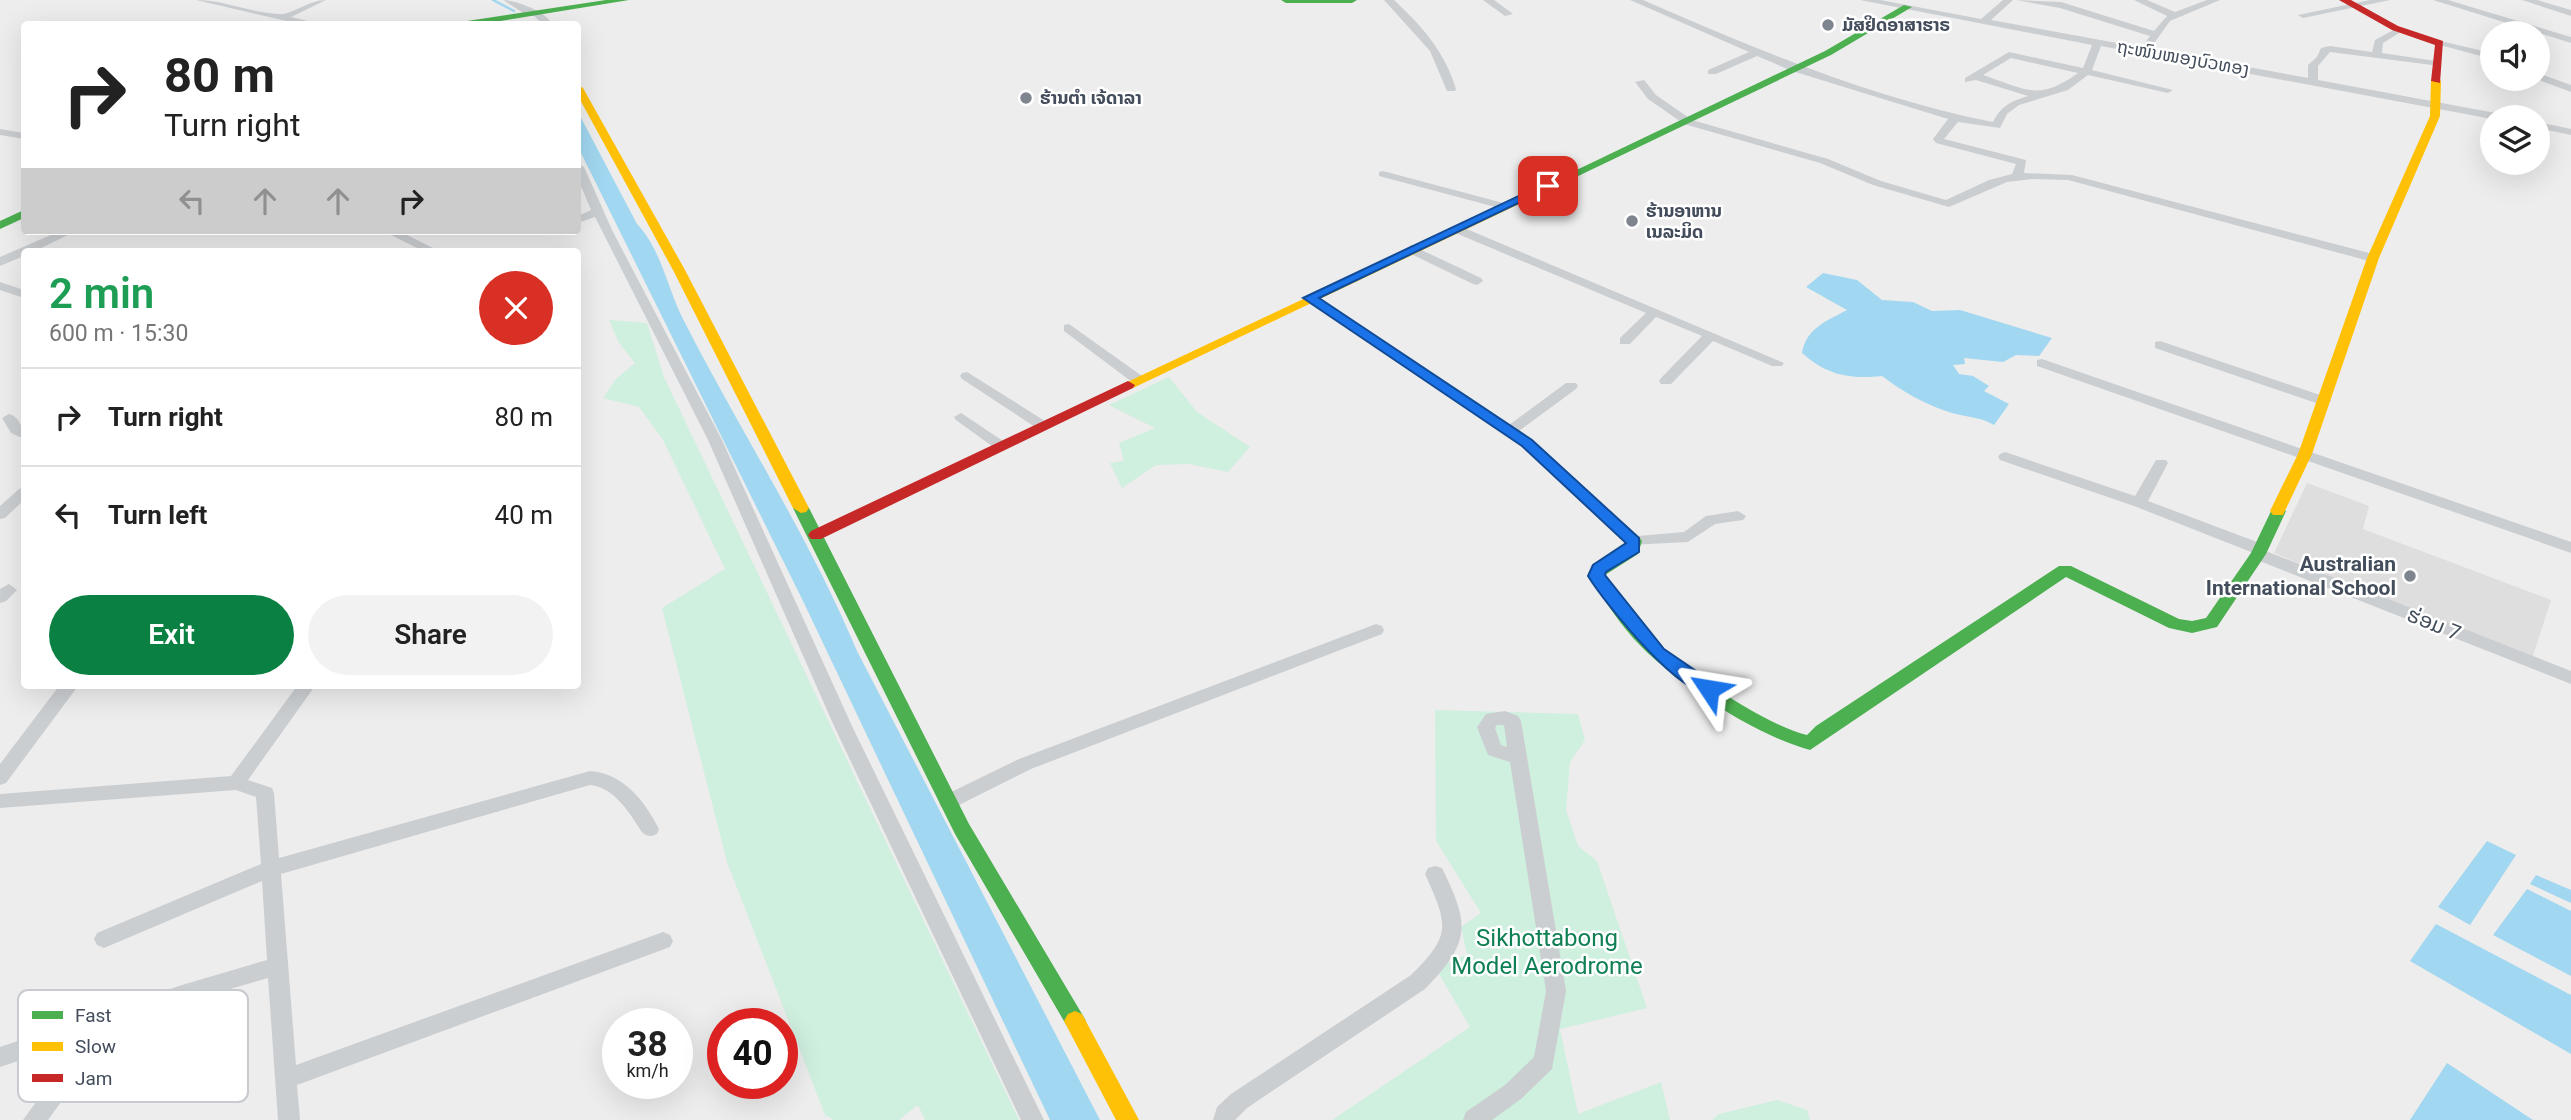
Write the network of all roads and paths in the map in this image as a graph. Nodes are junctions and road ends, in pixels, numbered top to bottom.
1 (201, 0) edge
2 (321, 0) edge
3 (508, 0) edge
4 (624, 0) edge
5 (1286, 0) edge
6 (1352, 0) edge
7 (1388, 0) edge
8 (1488, 0) edge
9 (1635, 0) edge
10 (1865, 0) edge
11 (2008, 0) edge
12 (2021, 0) edge
13 (2139, 0) edge
14 (2215, 0) edge
15 (2385, 0) edge
16 (2438, 0) edge
17 (2527, 0) edge
18 (1329, 1) edge
19 (2351, 3) edge
20 (1904, 5) edge
21 (2571, 13) edge
22 (1508, 14) dead end
23 (2173, 15) junction
24 (2303, 15) dead end
25 (538, 17) edge
26 (282, 18) junction
27 (296, 21) edge
28 (512, 21) edge
29 (1983, 22) junction
30 (2399, 30) junction
31 (2154, 34) junction
32 (2571, 40) edge
33 (2439, 42) junction
34 (2097, 44) junction
35 (2145, 52) junction
36 (1755, 53) junction
37 (2480, 53) edge
38 (2377, 55) junction
39 (2436, 64) junction
40 (1796, 69) junction
41 (2087, 71) junction
42 (1712, 72) dead end
43 (2313, 80) junction
44 (2550, 81) edge
45 (1640, 82) dead end
46 (1451, 89) dead end
47 (2571, 89) edge
48 (2168, 90) dead end
49 (581, 93) edge
50 (2041, 96) junction
51 (2435, 103) junction
52 (2480, 113) edge
53 (1955, 118) junction
54 (1688, 122) junction
55 (2550, 128) edge
56 (0, 132) edge
57 (2571, 132) edge
58 (21, 136) edge
59 (581, 172) edge
60 (1383, 174) dead end
61 (2018, 174) junction
62 (1503, 206) junction
63 (599, 211) junction
64 (21, 215) edge
65 (581, 219) edge
66 (0, 225) edge
67 (1457, 229) junction
68 (61, 235) edge
69 (399, 235) edge
70 (32, 248) edge
71 (426, 248) edge
72 (1411, 249) junction
73 (21, 253) edge
74 (2373, 258) junction
75 (0, 262) edge
76 (1477, 281) dead end
77 (0, 286) edge
78 (21, 293) edge
79 (1309, 298) junction
80 (1654, 312) junction
81 (1069, 328) dead end
82 (1712, 335) junction
83 (1625, 341) dead end
84 (2160, 345) dead end
85 (1777, 363) dead end
86 (2042, 363) dead end
87 (967, 376) dead end
88 (1137, 379) junction
89 (1666, 381) dead end
90 (1571, 386) dead end
91 (2324, 401) junction
92 (961, 417) dead end
93 (9, 418) dead end
94 (1043, 426) junction
95 (1510, 431) junction
96 (21, 433) edge
97 (1001, 446) junction
98 (2305, 454) junction
99 (2005, 457) dead end
100 (2161, 463) dead end
101 (21, 495) edge
102 (2139, 503) junction
103 (0, 514) edge
104 (1738, 516) dead end
105 (816, 535) junction
106 (1634, 541) junction
107 (2571, 548) edge
108 (2258, 551) junction
109 (1376, 629) dead end
110 (2571, 678) edge
111 (67, 689) edge
112 (304, 689) edge
113 (1518, 758) dead end
114 (0, 778) edge
115 (236, 783) junction
116 (0, 801) edge
117 (948, 802) junction
118 (650, 829) dead end
119 (270, 869) junction
120 (1435, 874) dead end
121 (104, 939) dead end
122 (663, 941) dead end
123 (277, 966) junction
124 (196, 990) edge
125 (18, 1052) edge
126 (0, 1058) edge
127 (286, 1079) junction
128 (47, 1102) edge
129 (34, 1120) edge
130 (289, 1120) edge
131 (1033, 1120) edge
132 (1128, 1120) edge
133 (1224, 1120) edge
134 (1474, 1120) edge

1 - 26 street
2 - 26 street
3 - 25 street
4 - 25 street
5 - 18 street
6 - 18 street
7 - 46 street
8 - 22 street
9 - 36 street
10 - 20 street, ຖະໜົນໜອງບົວທອງ
11 - 29 street
12 - 31 street
13 - 23 street
14 - 23 street
15 - 19 street
16 - 32 street
17 - 21 street
19 - 24 street
19 - 30 street
20 - 29 street, ຖະໜົນໜອງບົວທອງ
20 - 40 street
23 - 31 street
25 - 28 street
26 - 27 street
29 - 34 street, ຖະໜົນໜອງບົວທອງ
30 - 33 street
30 - 38 street
31 - 35 street
33 - 37 street
33 - 39 street
34 - 35 street, ຖະໜົນໜອງບົວທອງ
34 - 41 street
35 - 43 street, ຖະໜົນໜອງບົວທອງ
36 - 40 street
36 - 42 street
38 - 39 street
38 - 43 street
39 - 51 street
40 - 53 street
40 - 54 street
41 - 48 street
41 - 50 street
41 - 50 street
43 - 51 street, ຖະໜົນໜອງບົວທອງ
44 - 47 street
45 - 54 street
49 - 105 street
50 - 53 street
51 - 52 street, ຖະໜົນໜອງບົວທອງ
51 - 74 street
53 - 61 street
54 - 61 street
54 - 62 street
55 - 57 street
56 - 58 street
59 - 63 street
60 - 62 street
61 - 74 street
62 - 67 street
63 - 65 street
63 - 131 street
64 - 66 street
67 - 72 street
67 - 80 street
68 - 70 street
69 - 71 street
72 - 76 street
72 - 79 street
73 - 75 street
74 - 91 street
77 - 78 street
79 - 88 street
79 - 95 street
80 - 82 street
80 - 83 street
81 - 88 street
82 - 85 street
82 - 89 street
84 - 91 street
86 - 98 street
87 - 94 street
88 - 94 street
90 - 95 street
91 - 98 street
92 - 97 street
93 - 96 street
94 - 97 street
95 - 106 street
97 - 105 street
98 - 107 street
98 - 108 street
99 - 102 street, ຮ່ອມ 7
100 - 102 street
101 - 103 street
102 - 108 street, ຮ່ອມ 7
104 - 106 street
105 - 117 street
106 - 108 street
108 - 110 street, ຮ່ອມ 7
109 - 117 street
111 - 114 street
112 - 115 street
113 - 134 street
115 - 116 street
115 - 119 street
117 - 132 street
118 - 119 street
119 - 121 street
119 - 123 street
120 - 133 street
122 - 127 street
123 - 124 street
123 - 127 street
125 - 126 street
127 - 130 street
128 - 129 street

